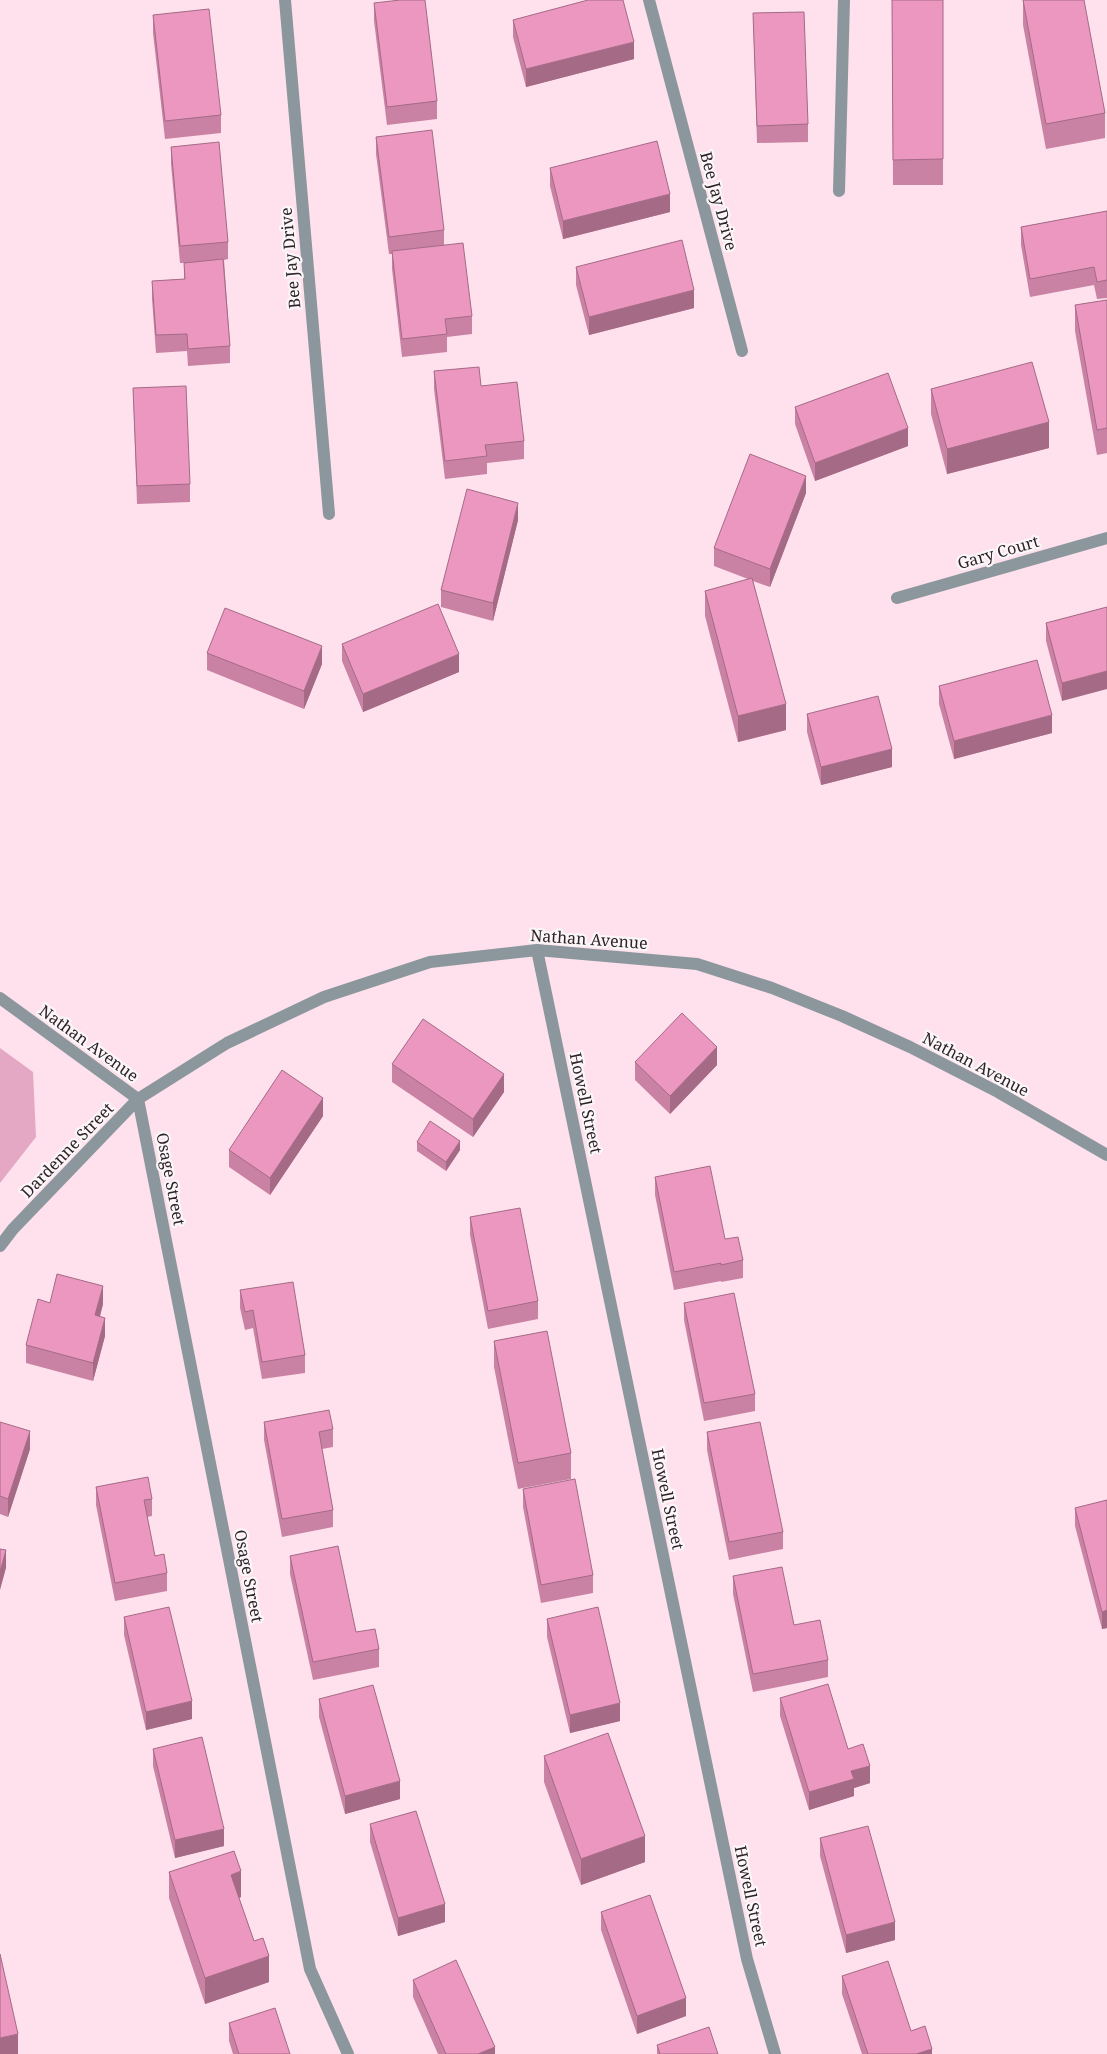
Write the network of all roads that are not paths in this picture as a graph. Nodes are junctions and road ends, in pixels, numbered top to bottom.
1 (285, 0) edge
2 (649, 0) edge
3 (844, 0) edge
4 (839, 192) dead end
5 (742, 351) dead end
6 (329, 514) dead end
7 (1107, 538) edge
8 (897, 598) dead end
9 (537, 950) junction
10 (0, 998) edge
11 (138, 1099) junction
12 (1107, 1155) edge
13 (0, 1246) edge
14 (348, 2054) edge
15 (775, 2054) edge

1 - 6 street, Bee Jay Drive
2 - 5 street, Bee Jay Drive
3 - 4 street
7 - 8 street, Gary Court
9 - 11 street, Nathan Avenue
9 - 12 street, Nathan Avenue
9 - 15 street, Howell Street
10 - 11 street, Nathan Avenue
11 - 13 street, Dardenne Street
11 - 14 street, Osage Street

